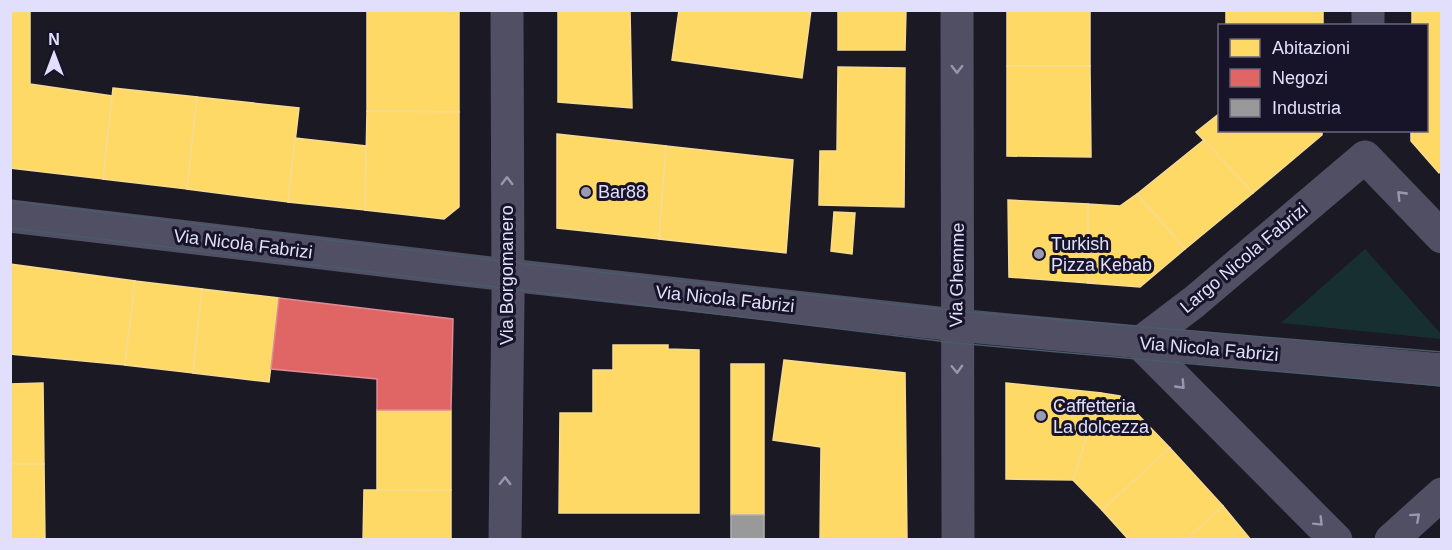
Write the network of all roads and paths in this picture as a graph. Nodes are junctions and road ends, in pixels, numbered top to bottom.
1 (507, 10) edge
2 (957, 10) edge
3 (1365, 144) edge
4 (10, 216) edge
5 (1442, 237) edge
6 (508, 274) junction
7 (956, 325) junction
8 (1140, 343) junction
9 (1442, 370) edge
10 (1442, 494) edge
11 (505, 540) edge
12 (958, 540) edge
13 (1336, 540) edge
14 (1391, 540) edge

6 -> 1 street, Via Borgomanero
2 -> 7 street, Via Ghemme
5 -> 3 street, Largo Nicola Fabrizi
3 - 8 street, Largo Nicola Fabrizi
4 - 6 street, Via Nicola Fabrizi
6 - 7 street, Via Nicola Fabrizi
11 -> 6 street, Via Borgomanero
7 - 8 street, Via Nicola Fabrizi
7 -> 12 street, Via Ghemme
8 - 9 street, Via Nicola Fabrizi
8 -> 13 street
14 -> 10 street

